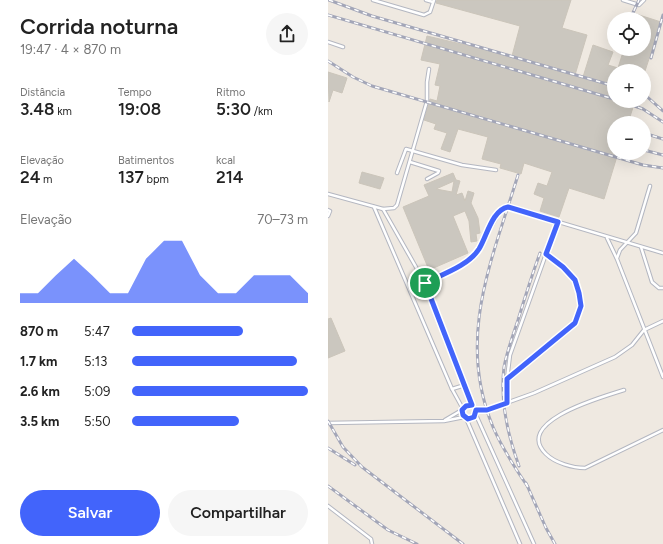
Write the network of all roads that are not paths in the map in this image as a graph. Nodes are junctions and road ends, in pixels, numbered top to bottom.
1 (373, 0) edge
2 (426, 0) edge
3 (623, 0) edge
4 (644, 0) edge
5 (434, 1) edge
6 (328, 42) edge
7 (343, 47) dead end
8 (429, 69) dead end
9 (413, 151) junction
10 (410, 162) junction
11 (496, 170) dead end
12 (397, 173) dead end
13 (427, 179) dead end
14 (650, 186) dead end
15 (328, 194) edge
16 (374, 207) junction
17 (383, 209) junction
18 (328, 210) edge
19 (328, 216) edge
20 (558, 222) junction
21 (607, 238) junction
22 (628, 243) junction
23 (641, 246) junction
24 (663, 253) edge
25 (546, 254) junction
26 (617, 259) junction
27 (425, 283) junction
28 (663, 288) edge
29 (663, 321) edge
30 (644, 330) junction
31 (663, 377) edge
32 (507, 379) junction
33 (465, 384) junction
34 (452, 389) junction
35 (624, 390) dead end
36 (507, 403) junction
37 (472, 405) junction
38 (463, 410) junction
39 (476, 410) junction
40 (476, 415) junction
41 (465, 418) junction
42 (444, 421) junction
43 (328, 423) edge
44 (663, 430) edge
45 (328, 506) edge
46 (372, 544) edge
47 (520, 544) edge
48 (534, 544) edge

1 - 5 lane
2 - 5 lane
3 - 4 lane
6 - 7 lane
8 - 9 lane
9 - 10 lane
9 - 11 lane
9 - 12 lane
10 - 13 lane
10 - 17 lane
14 - 22 lane
15 - 16 lane
16 - 17 lane
16 - 34 lane
17 - 27 lane
18 - 19 lane
20 - 21 lane
20 - 25 lane
20 - 27 lane
21 - 22 lane
21 - 26 lane
22 - 23 lane
22 - 26 lane
23 - 24 lane
23 - 28 lane
25 - 32 lane
25 - 32 lane
26 - 30 lane
27 - 33 lane
29 - 30 lane
30 - 31 lane
30 - 36 lane
32 - 36 lane
33 - 34 lane
33 - 37 lane
34 - 38 lane
35 - 44 lane
36 - 39 lane
37 - 38 lane
37 - 39 lane
38 - 41 lane
38 - 42 lane
39 - 40 lane
40 - 41 lane
40 - 48 lane
41 - 42 lane
41 - 47 lane
42 - 43 lane
45 - 46 lane

